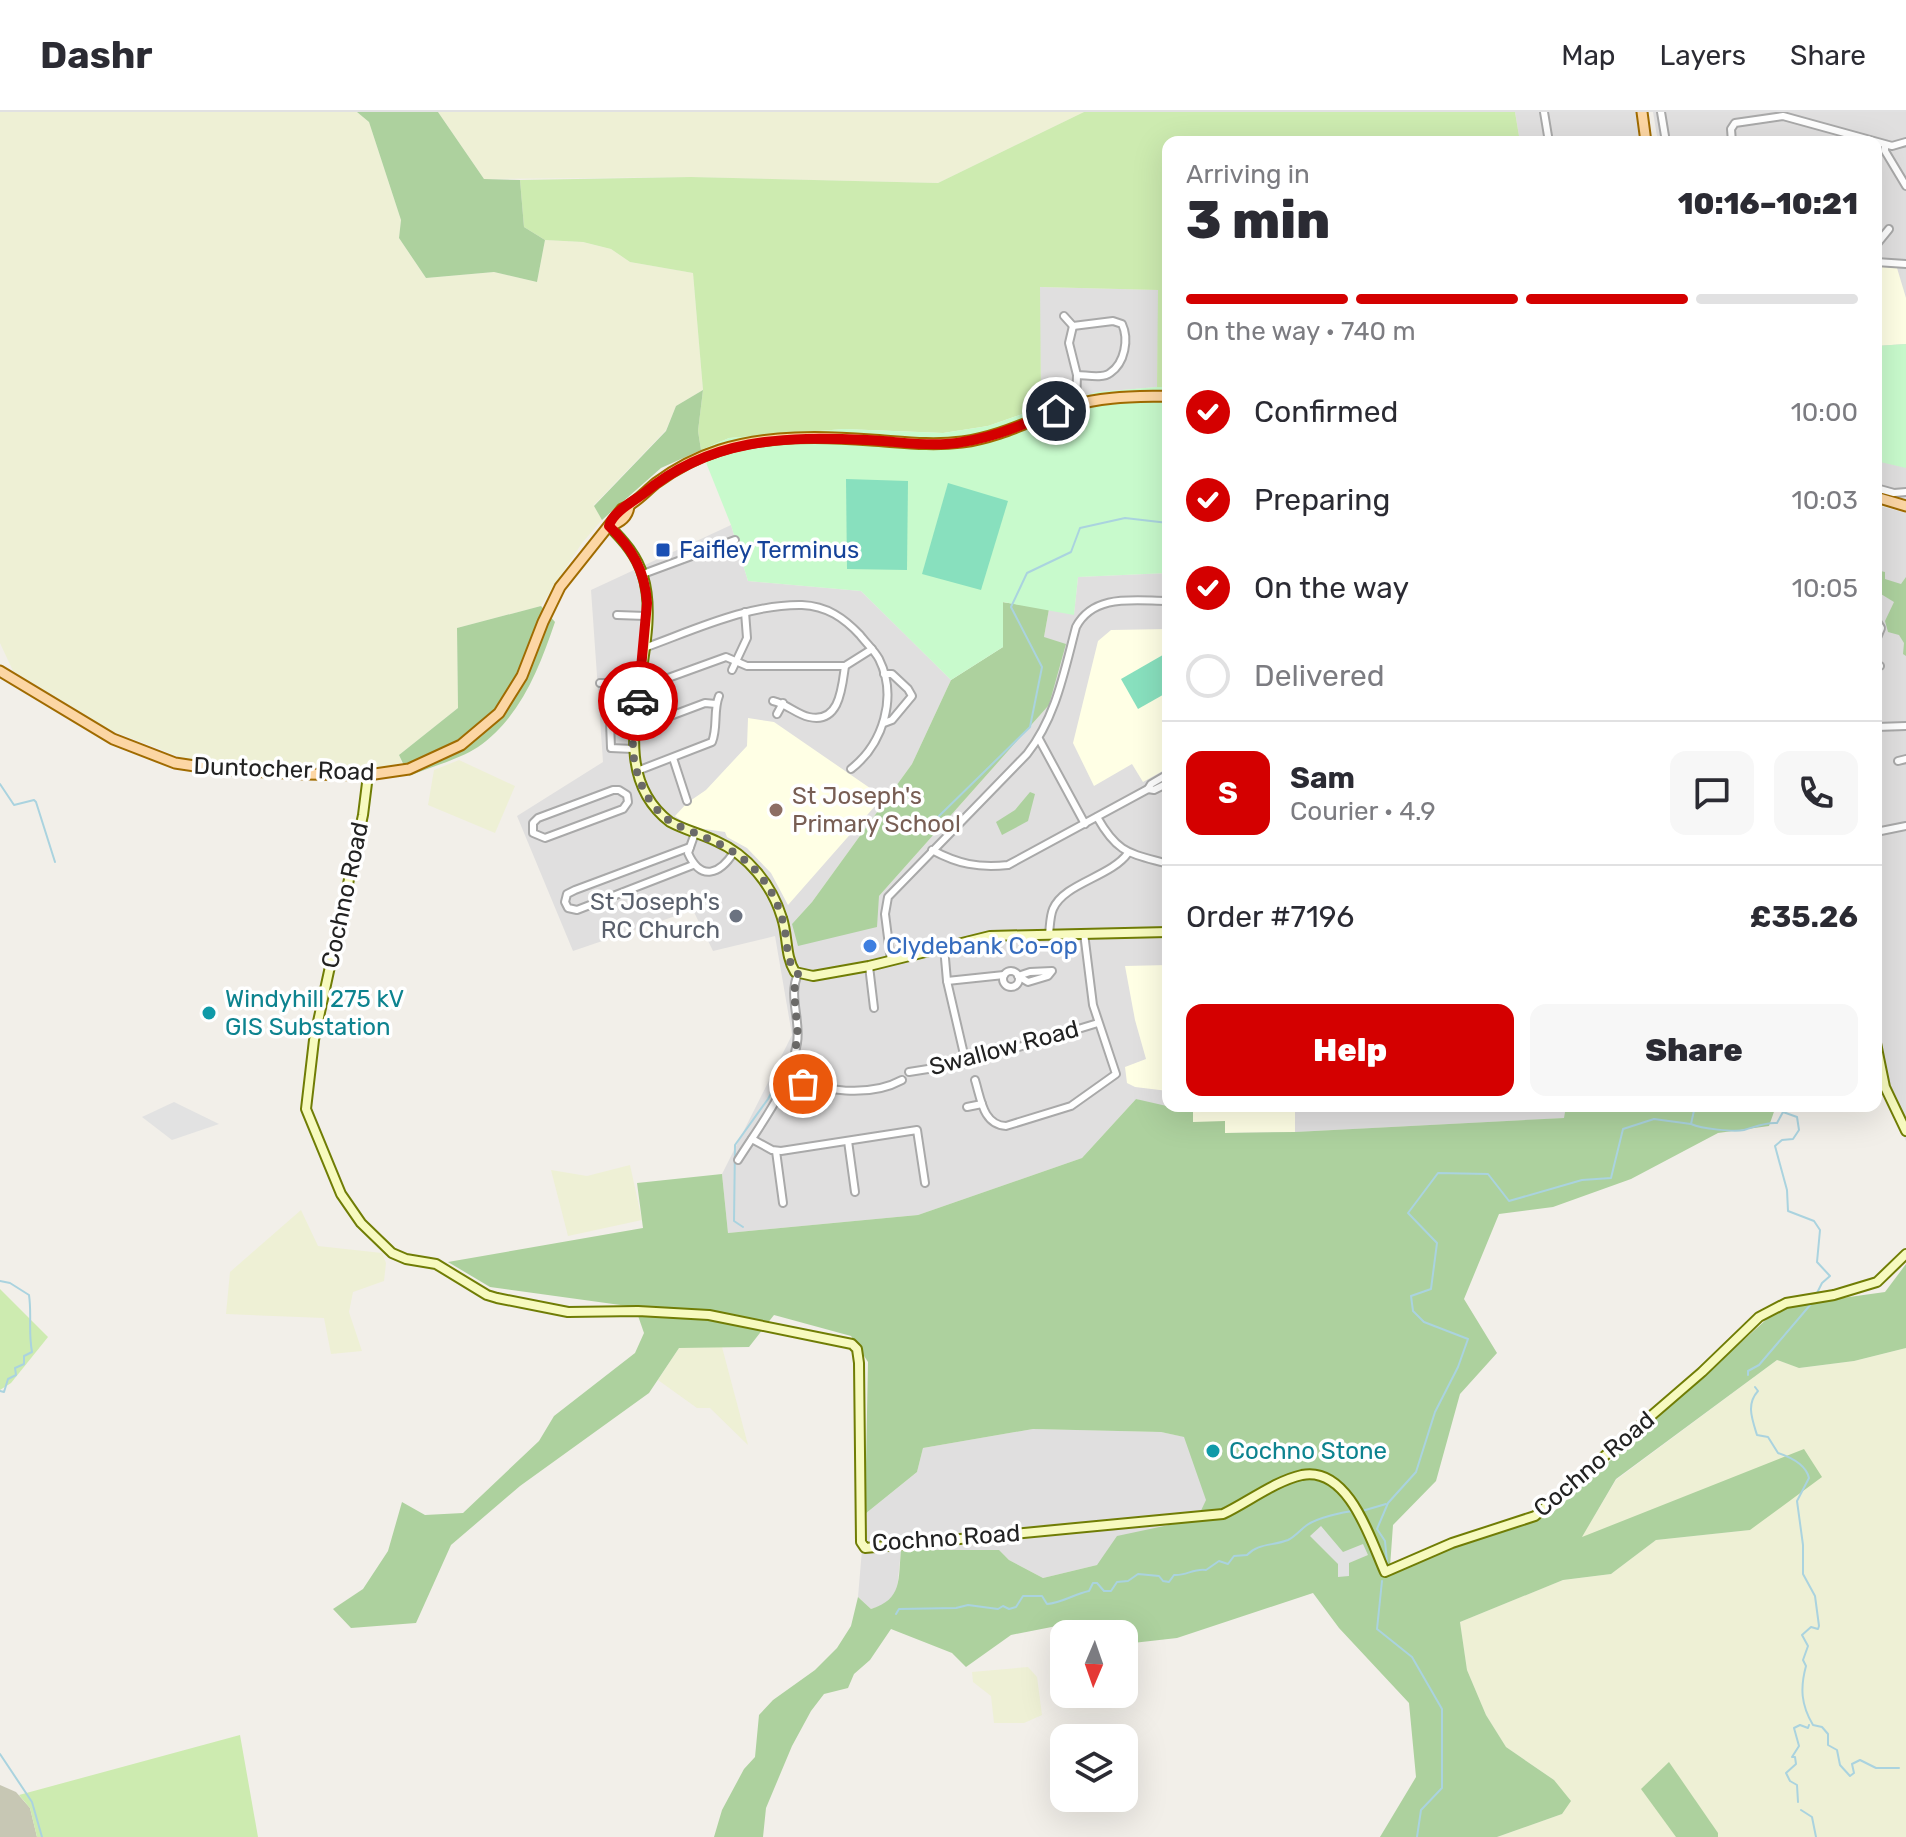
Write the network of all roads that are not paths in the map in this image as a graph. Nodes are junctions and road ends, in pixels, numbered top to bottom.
1 (1544, 112) edge
2 (1661, 116) edge
3 (1642, 117) edge
4 (1548, 136) edge
5 (1665, 136) edge
6 (1732, 136) edge
7 (1843, 136) edge
8 (1906, 142) edge
9 (1882, 149) joint
10 (1906, 186) edge
11 (1889, 229) dead end
12 (1882, 238) edge
13 (1882, 262) edge
14 (1906, 264) edge
15 (1064, 316) dead end
16 (1073, 326) junction
17 (1077, 375) junction
18 (1162, 396) edge
19 (1076, 405) junction
20 (1882, 490) edge
21 (1906, 492) edge
22 (1882, 499) edge
23 (629, 506) junction
24 (1906, 506) edge
25 (620, 521) junction
26 (609, 526) junction
27 (619, 536) junction
28 (735, 540) dead end
29 (643, 574) junction
30 (1162, 601) edge
31 (745, 612) junction
32 (617, 615) dead end
33 (646, 616) junction
34 (644, 648) junction
35 (872, 649) junction
36 (736, 662) junction
37 (845, 666) junction
38 (732, 670) dead end
39 (0, 671) edge
40 (884, 674) junction
41 (657, 682) dead end
42 (600, 683) dead end
43 (640, 684) junction
44 (719, 696) dead end
45 (773, 701) dead end
46 (783, 703) junction
47 (716, 704) junction
48 (777, 714) dead end
49 (821, 718) junction
50 (610, 721) dead end
51 (657, 721) dead end
52 (884, 723) junction
53 (1906, 726) edge
54 (1882, 727) edge
55 (822, 728) dead end
56 (1039, 739) junction
57 (633, 749) junction
58 (673, 758) junction
59 (851, 769) dead end
60 (637, 771) junction
61 (368, 775) junction
62 (1162, 778) edge
63 (1162, 786) edge
64 (642, 788) junction
65 (1148, 789) junction
66 (627, 795) junction
67 (687, 801) dead end
68 (1097, 817) junction
69 (1085, 824) junction
70 (1906, 826) edge
71 (1882, 831) edge
72 (695, 833) junction
73 (690, 847) junction
74 (932, 850) junction
75 (734, 852) junction
76 (1128, 853) junction
77 (1162, 862) edge
78 (693, 865) junction
79 (1162, 932) edge
80 (1084, 933) junction
81 (1049, 934) junction
82 (944, 947) junction
83 (891, 961) junction
84 (869, 966) junction
85 (798, 974) junction
86 (1004, 975) junction
87 (947, 981) junction
88 (874, 1008) dead end
89 (1098, 1023) junction
90 (966, 1063) junction
91 (909, 1072) dead end
92 (1882, 1072) edge
93 (788, 1078) junction
94 (902, 1080) dead end
95 (975, 1080) dead end
96 (982, 1104) junction
97 (967, 1107) dead end
98 (1902, 1113) edge
99 (1906, 1131) edge
100 (752, 1139) junction
101 (848, 1141) junction
102 (776, 1151) junction
103 (738, 1160) dead end
104 (925, 1183) dead end
105 (855, 1192) dead end
106 (783, 1203) dead end
107 (1906, 1254) edge

1 - 4 street
2 - 3 street
2 - 5 street
6 - 7 street
8 - 9 street
9 - 10 street
11 - 12 street
13 - 14 street
15 - 16 street
16 - 17 street
16 - 17 street
17 - 19 street
18 - 19 main road
19 - 23 main road
20 - 21 street
22 - 24 main road
23 - 25 main road
23 - 26 main road, Duntocher Road
25 - 26 main road
25 - 27 street
26 - 27 street
26 - 61 main road, Duntocher Road
27 - 29 street
28 - 29 street
29 - 33 street
30 - 56 street
31 - 34 street
31 - 35 street
31 - 36 street
32 - 33 street
33 - 34 street
34 - 43 street
35 - 37 street
35 - 40 street
36 - 37 street
36 - 38 street
36 - 41 street
37 - 49 street
39 - 61 main road, Duntocher Road
40 - 52 street
40 - 52 street
42 - 43 street
43 - 57 street
44 - 47 street
45 - 46 street
46 - 48 street
46 - 49 street
47 - 51 street
47 - 58 street
49 - 55 street
50 - 57 street
52 - 59 street
53 - 54 street
56 - 69 street
56 - 74 street
57 - 60 street
58 - 60 street
58 - 67 street
60 - 64 street
61 - 107 street, Cochno Road
62 - 65 street
63 - 65 street
64 - 66 street
64 - 72 street
65 - 68 street
66 - 66 street
68 - 69 street
68 - 76 street
69 - 74 street
70 - 71 street
72 - 73 street
72 - 75 street
73 - 78 street
73 - 78 street
74 - 83 street
75 - 78 street
75 - 85 street
76 - 77 street
76 - 81 street
79 - 80 street
80 - 81 street
80 - 89 street
81 - 82 street
82 - 83 street
82 - 87 street
83 - 84 street
84 - 85 street
84 - 88 street
85 - 93 street
86 - 86 street
86 - 87 street
87 - 90 street
89 - 90 street, Swallow Road
89 - 96 street
90 - 91 street, Swallow Road
92 - 98 street
93 - 94 street, Swallow Road
93 - 100 street
95 - 96 street
96 - 97 street
98 - 99 street
100 - 102 street
100 - 103 street
101 - 102 street
101 - 104 street
101 - 105 street
102 - 106 street

